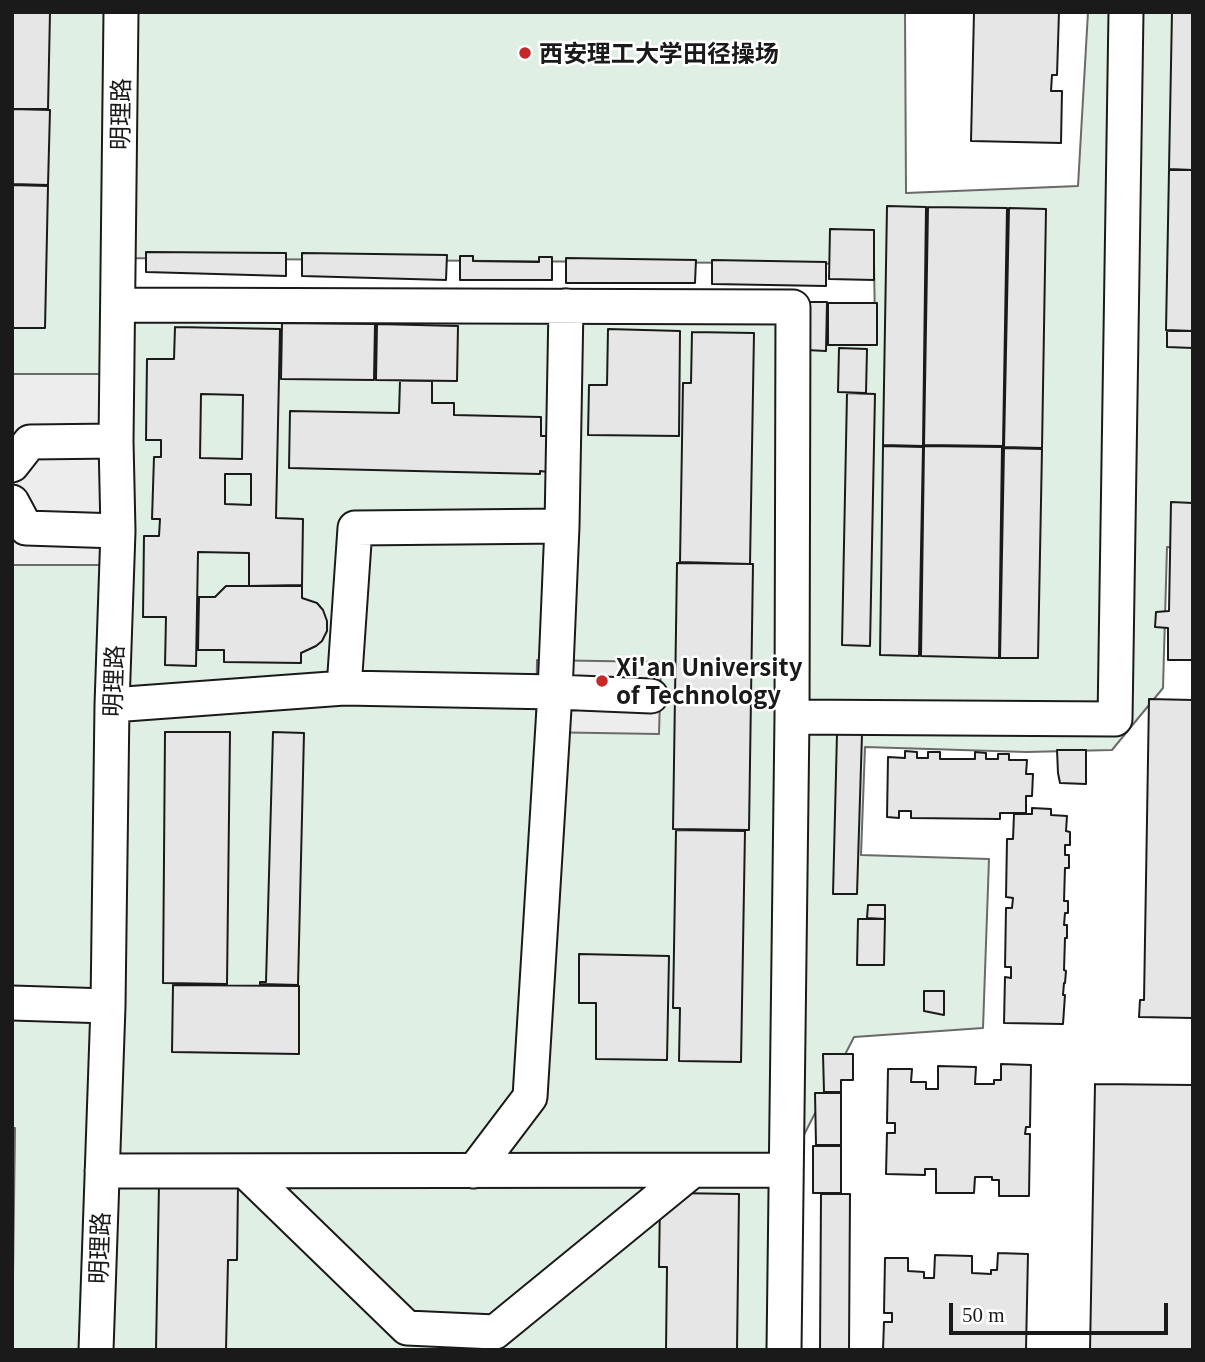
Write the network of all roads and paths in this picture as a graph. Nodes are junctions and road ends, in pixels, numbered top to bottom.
1 (121, 12) edge
2 (1126, 12) edge
3 (118, 305) junction
4 (566, 306) junction
5 (116, 441) junction
6 (12, 465) edge
7 (12, 502) edge
8 (562, 526) junction
9 (118, 531) junction
10 (344, 688) junction
11 (555, 692) junction
12 (651, 696) dead end
13 (112, 705) junction
14 (792, 717) junction
15 (12, 1003) edge
16 (108, 1006) junction
17 (786, 1170) junction
18 (102, 1171) junction
19 (245, 1171) junction
20 (474, 1171) junction
21 (692, 1171) junction
22 (96, 1350) edge
23 (784, 1350) edge

1 - 3 street, 明理路
2 - 14 street
3 - 4 street
3 - 5 street, 明理路
4 - 8 street
4 - 14 street
5 - 6 street
5 - 9 street, 明理路
7 - 9 street
8 - 10 street
8 - 11 street
9 - 13 street, 明理路
10 - 11 street
10 - 13 street
11 - 12 street
11 - 20 street
13 - 16 street, 明理路
14 - 17 street
15 - 16 street
16 - 18 street, 明理路
17 - 21 street
17 - 23 street
18 - 19 street
18 - 22 street, 明理路
19 - 20 street
19 - 21 street
20 - 21 street

